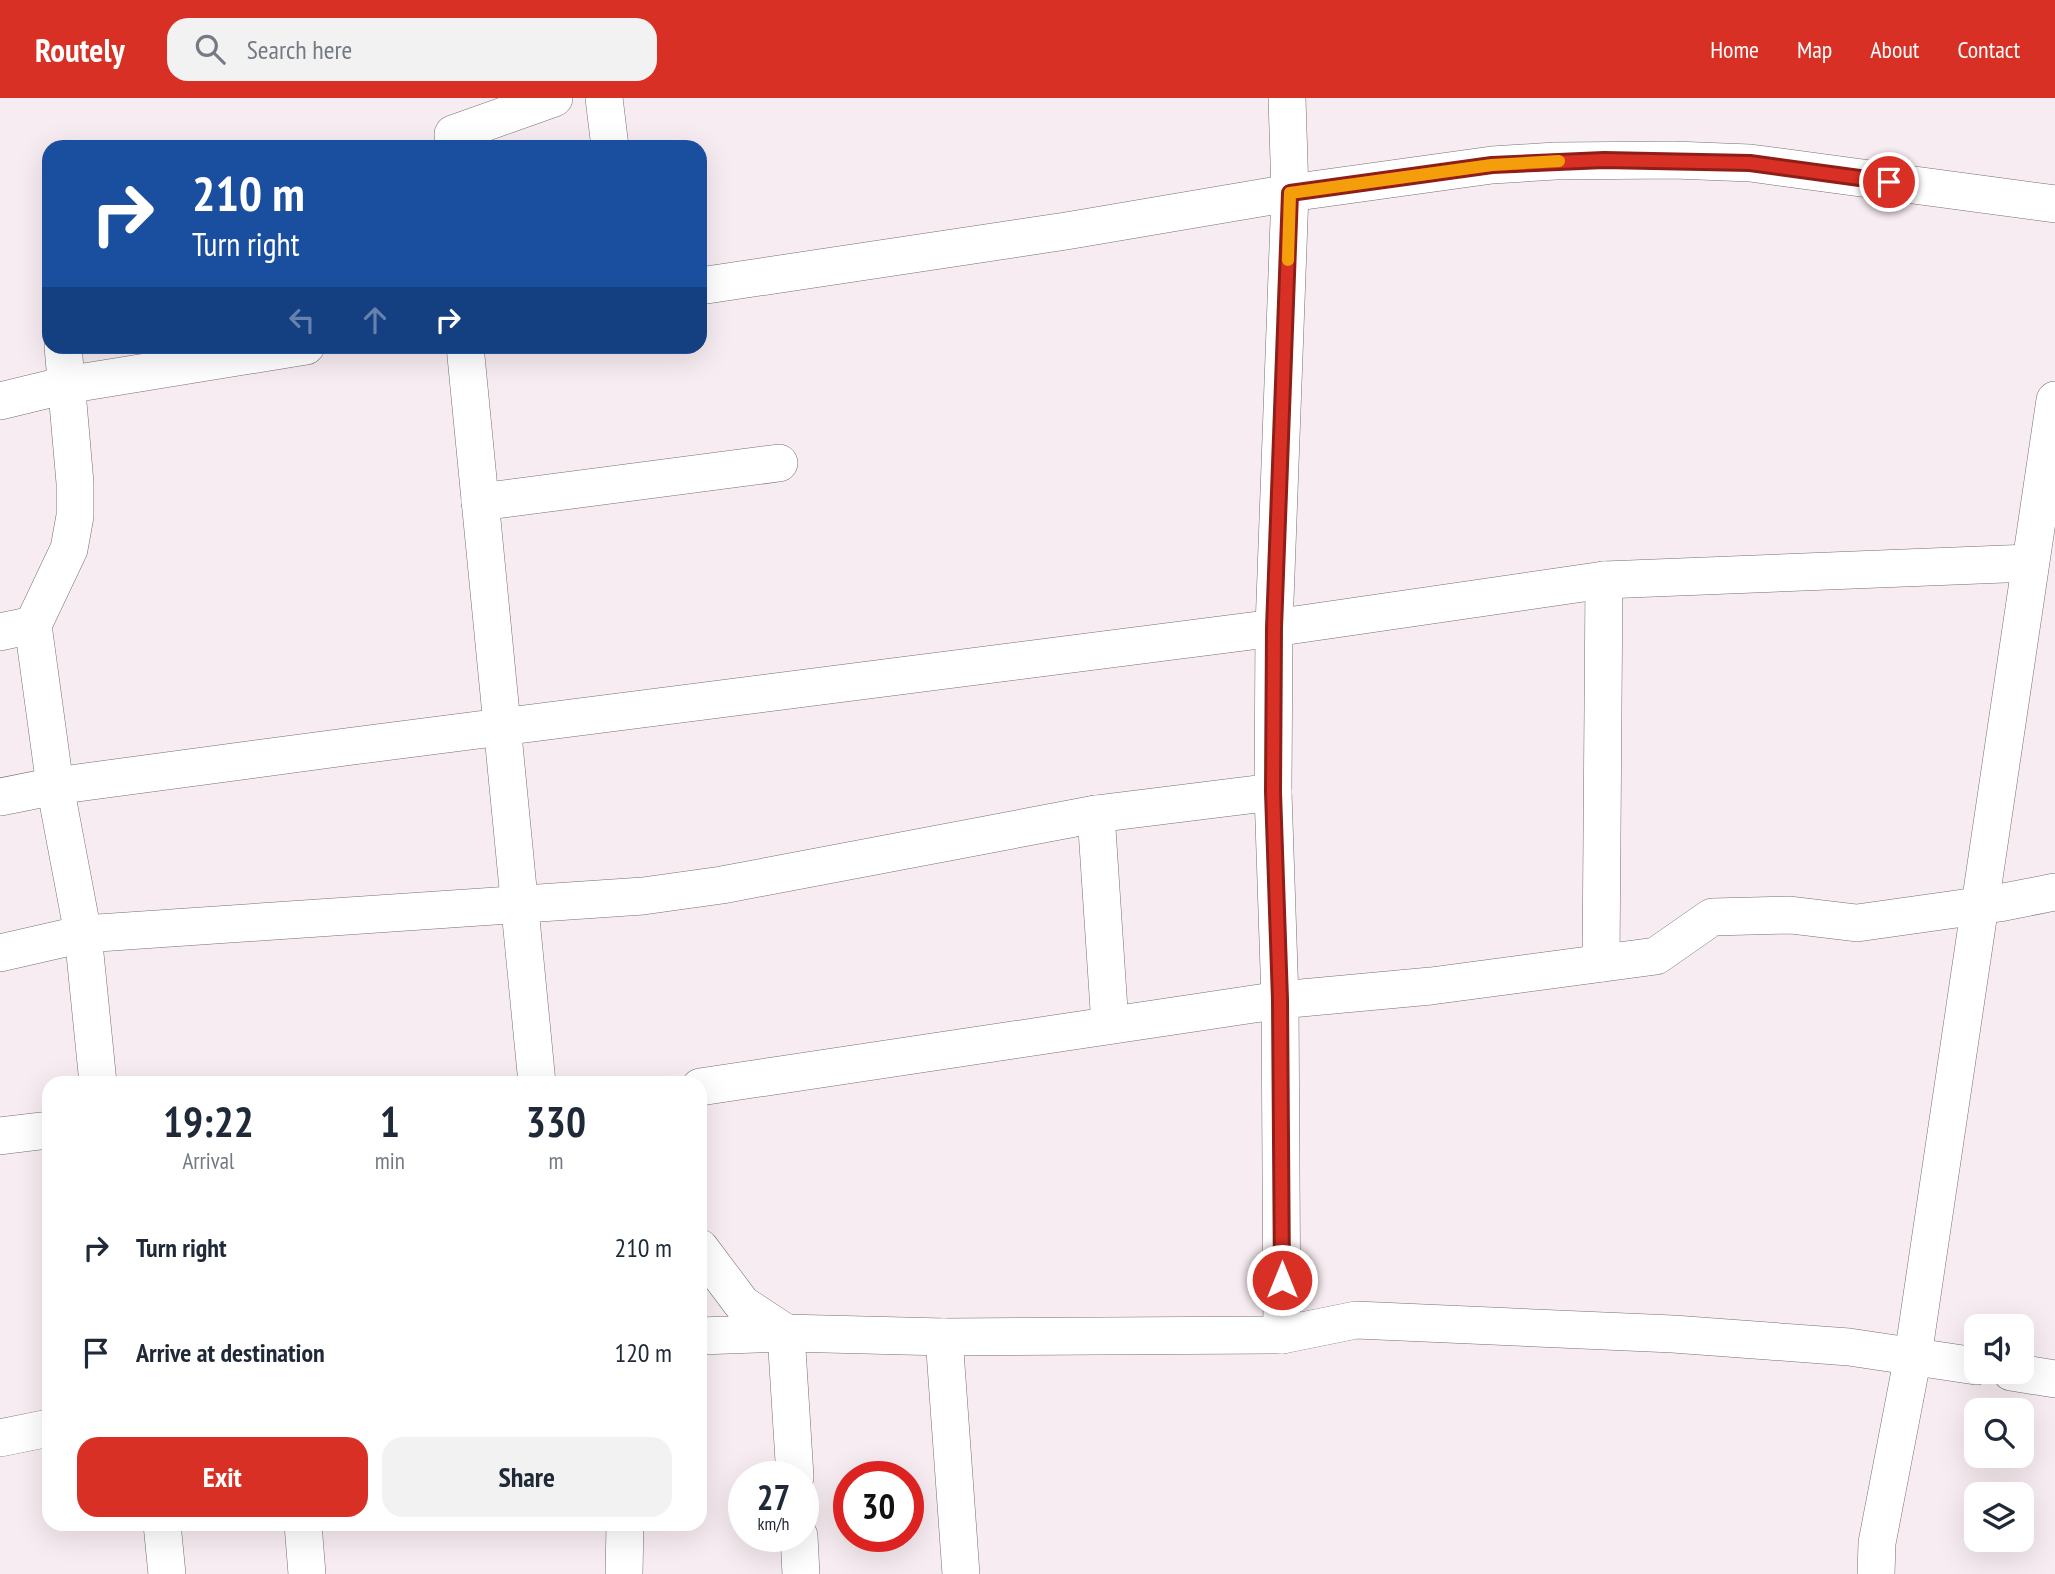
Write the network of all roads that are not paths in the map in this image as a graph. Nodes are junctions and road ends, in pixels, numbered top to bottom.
1 (554, 98) edge
2 (604, 98) edge
3 (1286, 98) edge
4 (453, 140) edge
5 (609, 140) edge
6 (1290, 193) junction
7 (2055, 204) edge
8 (707, 285) edge
9 (64, 354) edge
10 (257, 354) edge
11 (466, 354) edge
12 (66, 385) junction
13 (2055, 400) edge
14 (0, 401) edge
15 (779, 463) dead end
16 (480, 502) junction
17 (2030, 563) junction
18 (1604, 580) junction
19 (17, 628) edge
20 (1274, 628) junction
21 (502, 727) junction
22 (55, 786) junction
23 (1273, 792) junction
24 (0, 797) edge
25 (1096, 814) junction
26 (2055, 892) edge
27 (520, 905) junction
28 (1979, 906) junction
29 (83, 934) junction
30 (0, 953) edge
31 (1601, 963) junction
32 (1280, 1000) junction
33 (1110, 1024) junction
34 (97, 1076) edge
35 (536, 1076) edge
36 (707, 1086) edge
37 (42, 1131) edge
38 (0, 1136) edge
39 (707, 1257) edge
40 (786, 1333) junction
41 (1282, 1335) junction
42 (707, 1336) edge
43 (944, 1337) junction
44 (1913, 1356) junction
45 (1964, 1364) edge
46 (2034, 1376) edge
47 (2055, 1379) edge
48 (42, 1429) edge
49 (0, 1437) edge
50 (794, 1461) edge
51 (163, 1531) edge
52 (304, 1531) edge
53 (625, 1531) edge
54 (800, 1552) edge
55 (167, 1574) edge
56 (307, 1574) edge
57 (624, 1574) edge
58 (801, 1574) edge
59 (961, 1574) edge
60 (1876, 1574) edge

1 - 4 street
2 - 5 street
3 - 6 street
6 - 7 street
6 - 8 street
6 - 20 street
9 - 12 street
10 - 12 street
11 - 16 street
12 - 14 street
12 - 19 street
13 - 17 street
15 - 16 street
16 - 21 street
17 - 18 street
17 - 28 street
18 - 20 street
18 - 31 street
19 - 22 street
20 - 21 street
20 - 23 street
21 - 22 street
21 - 27 street
22 - 24 street
22 - 29 street
23 - 25 street
23 - 32 street
25 - 27 street
25 - 33 street
26 - 28 street
27 - 29 street
27 - 35 street
28 - 31 street
28 - 44 street
29 - 30 street
29 - 34 street
31 - 32 street
32 - 33 street
32 - 41 street
33 - 36 street
37 - 38 street
39 - 40 street
40 - 42 street
40 - 43 street
40 - 50 street
41 - 43 street
41 - 44 street
43 - 59 street
44 - 45 street
44 - 60 street
46 - 47 street
48 - 49 street
51 - 55 street
52 - 56 street
53 - 57 street
54 - 58 street

